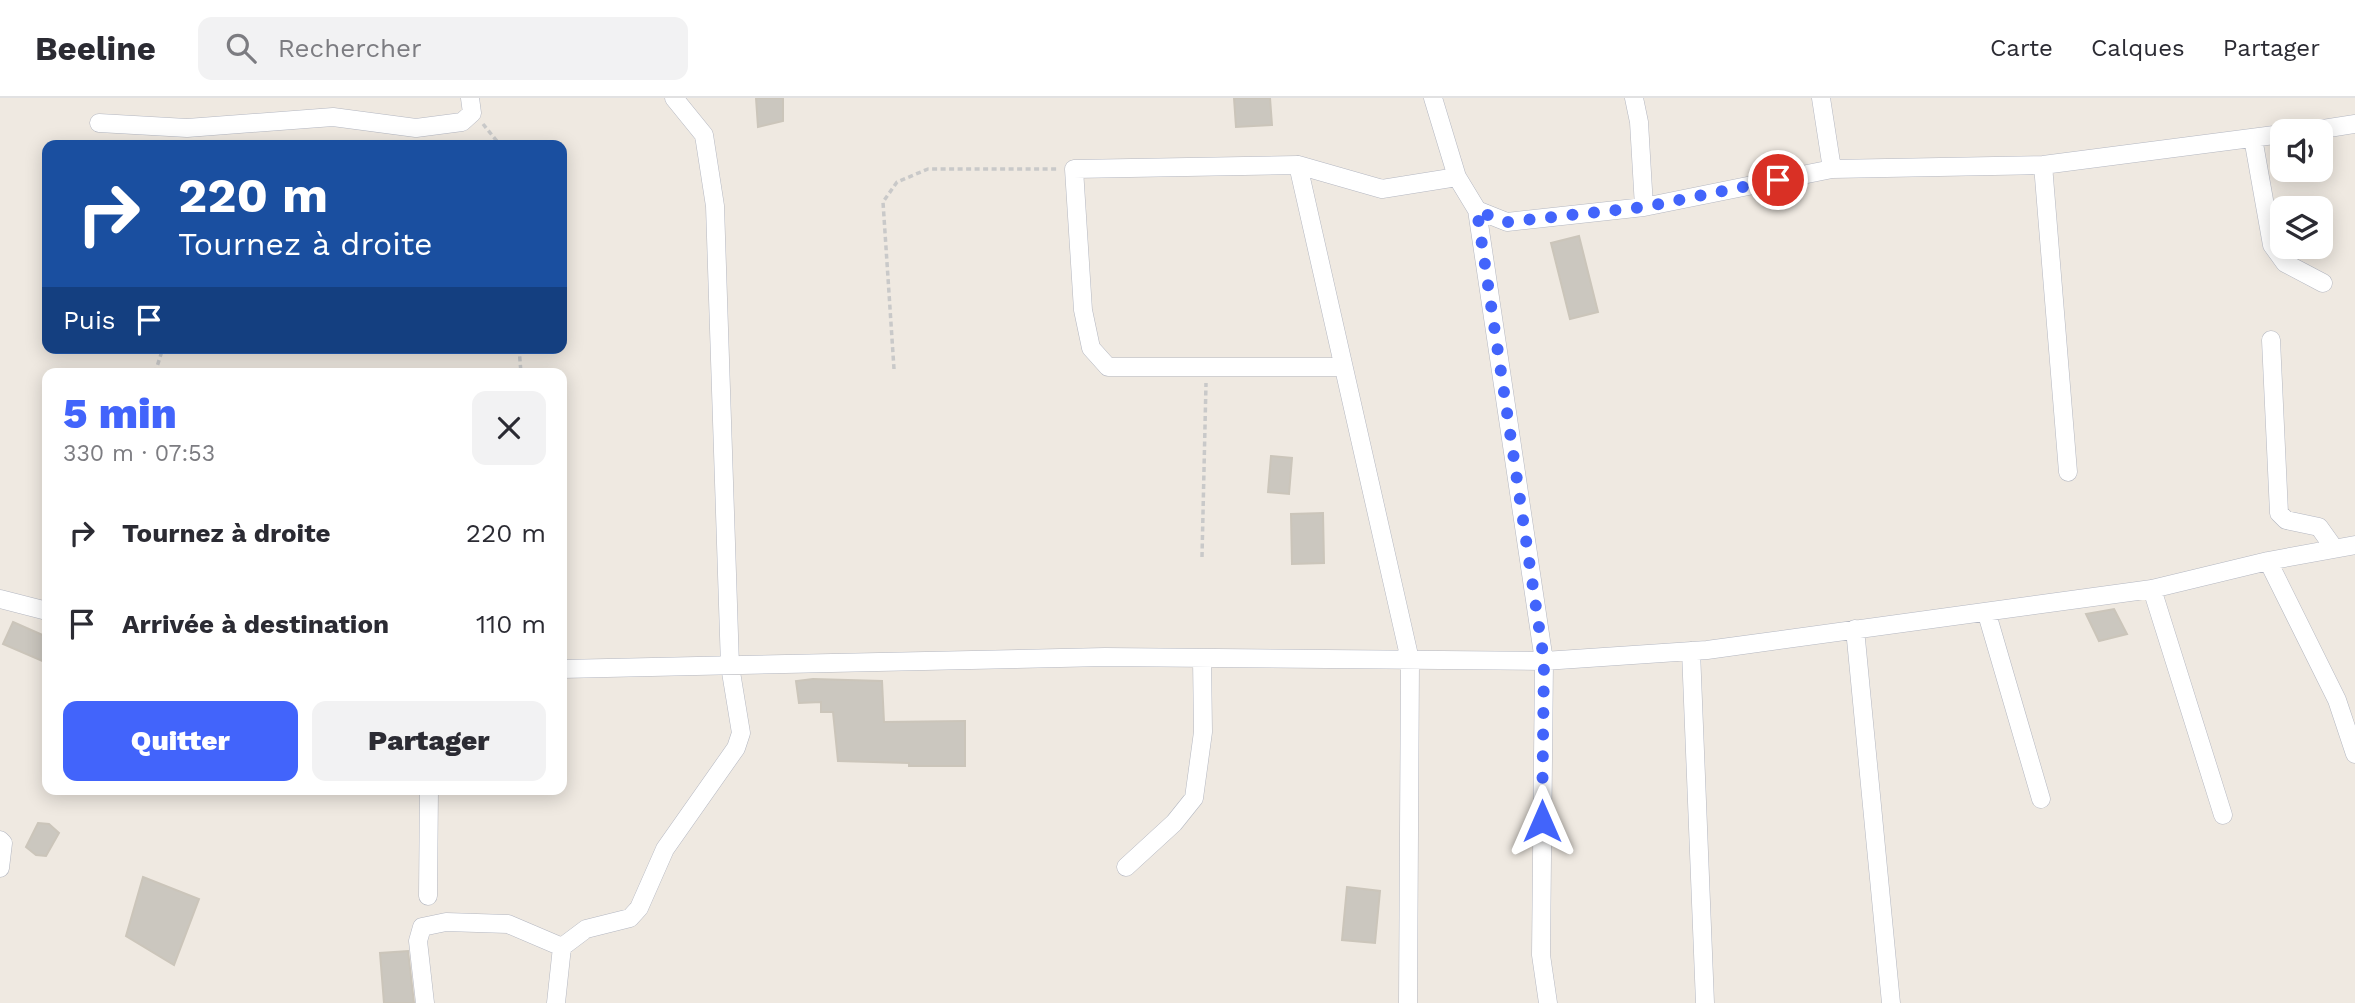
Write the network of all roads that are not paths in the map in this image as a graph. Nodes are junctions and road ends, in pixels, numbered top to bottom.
1 (674, 98) edge
2 (1433, 98) edge
3 (1634, 98) edge
4 (1821, 98) edge
5 (471, 105) edge
6 (99, 123) dead end
7 (2355, 124) edge
8 (2333, 127) edge
9 (2270, 136) edge
10 (2253, 138) junction
11 (1298, 165) junction
12 (2043, 165) junction
13 (1832, 169) junction
14 (1457, 177) junction
15 (1644, 207) junction
16 (1477, 211) junction
17 (2323, 283) dead end
18 (2272, 340) dead end
19 (1343, 367) junction
20 (2068, 472) dead end
21 (2355, 545) edge
22 (2334, 548) junction
23 (2268, 561) junction
24 (2152, 589) junction
25 (0, 599) edge
26 (42, 610) edge
27 (1987, 614) junction
28 (1854, 629) junction
29 (1691, 651) junction
30 (1202, 658) junction
31 (1410, 660) junction
32 (1544, 661) junction
33 (730, 666) junction
34 (567, 669) edge
35 (2355, 754) edge
36 (429, 795) edge
37 (2041, 799) dead end
38 (2223, 815) dead end
39 (0, 840) edge
40 (1126, 867) dead end
41 (0, 868) edge
42 (428, 896) dead end
43 (562, 947) junction
44 (425, 1003) edge
45 (556, 1003) edge
46 (1408, 1003) edge
47 (1548, 1003) edge
48 (1704, 1003) edge
49 (1891, 1003) edge

1 - 33 street
2 - 14 street
3 - 15 street
4 - 13 street
5 - 6 street
7 - 8 street
9 - 10 street
10 - 12 street
10 - 17 street
11 - 14 street
11 - 19 street
11 - 19 street
12 - 13 street
12 - 20 street
13 - 15 street
14 - 16 street
15 - 16 street
16 - 32 street
18 - 22 street
19 - 31 street
21 - 22 street
22 - 23 street
23 - 24 street
23 - 35 street
24 - 27 street
24 - 38 street
25 - 26 street
27 - 28 street
27 - 37 street
28 - 29 street
28 - 49 street
29 - 32 street
29 - 48 street
30 - 31 street
30 - 33 street
30 - 40 street
31 - 32 street
31 - 46 street
32 - 47 street
33 - 34 street
33 - 43 street
36 - 42 street
39 - 41 street
43 - 44 street
43 - 45 street

